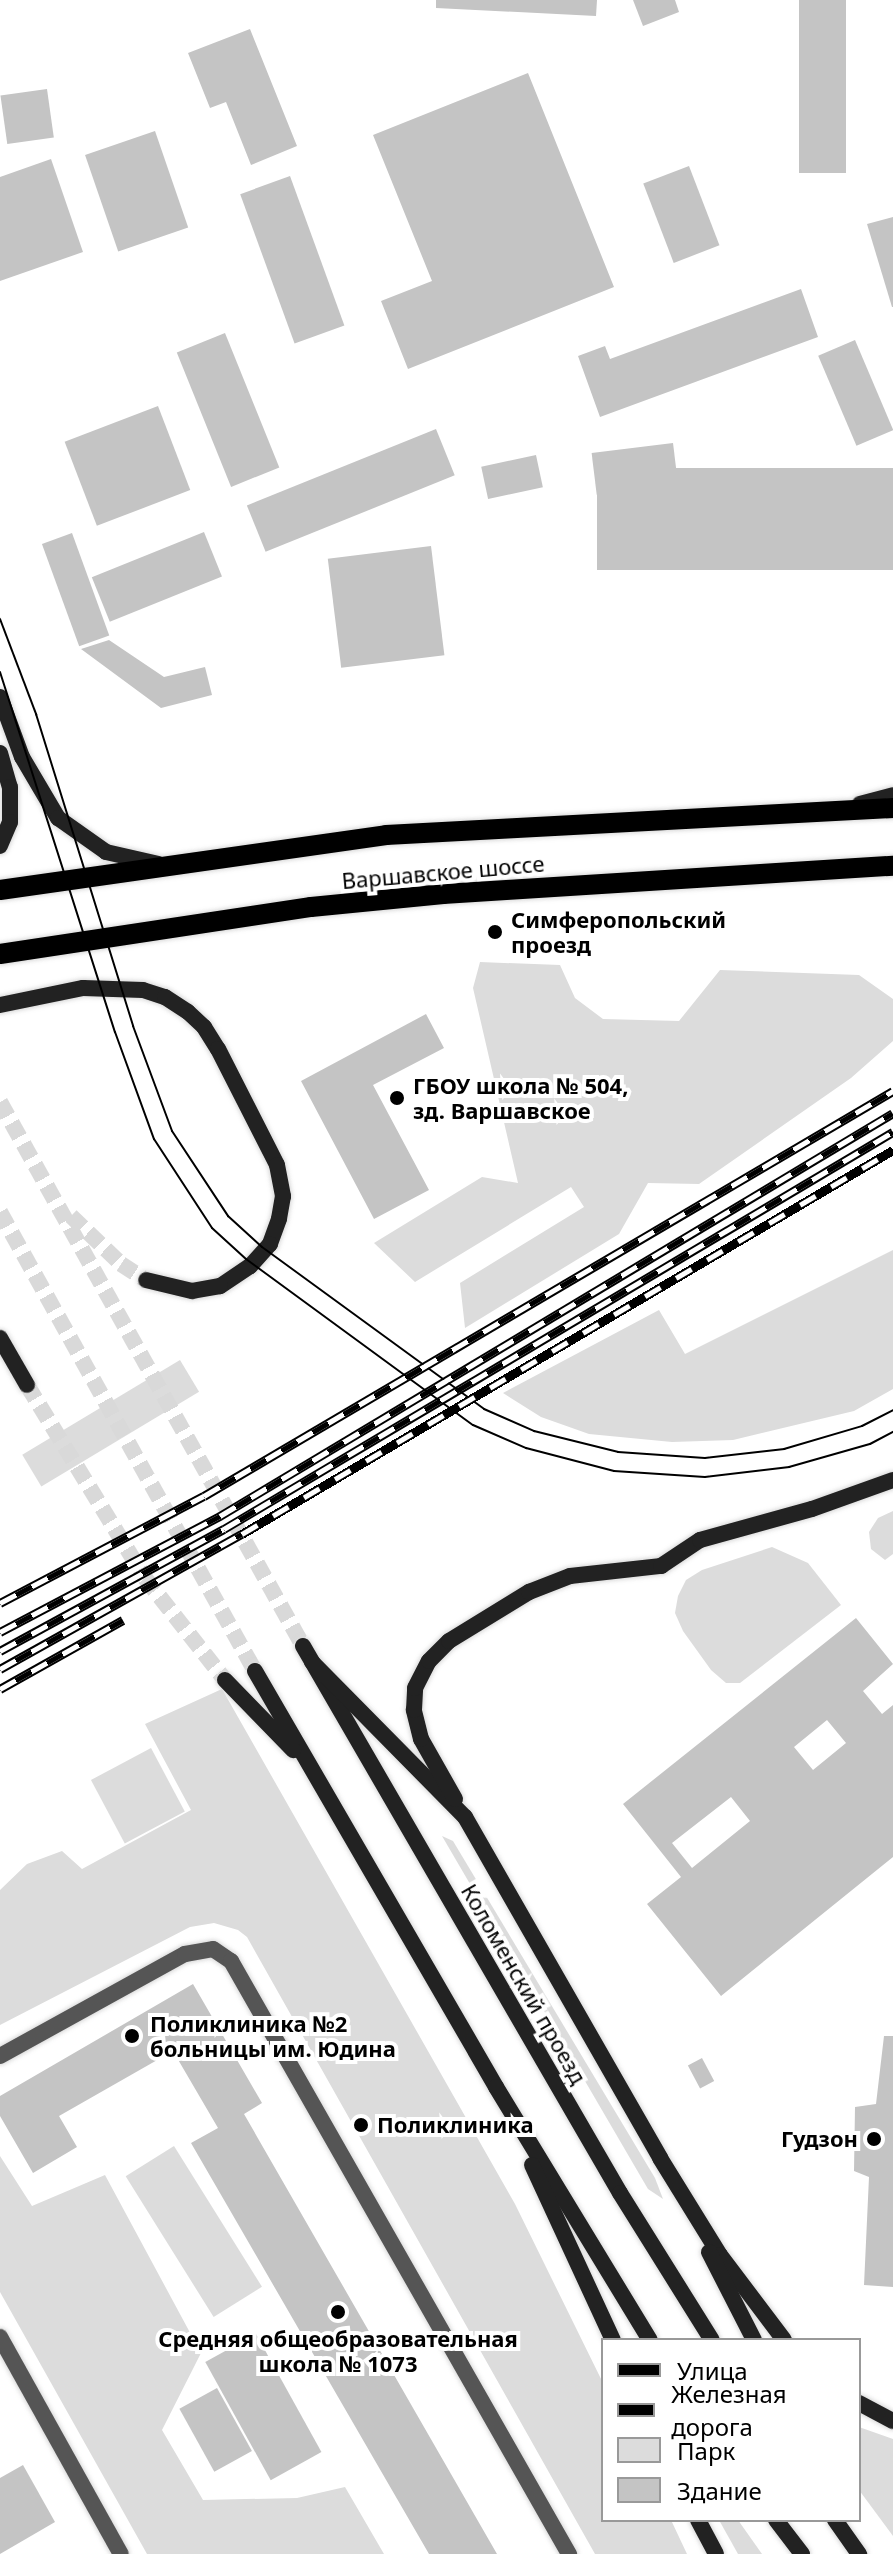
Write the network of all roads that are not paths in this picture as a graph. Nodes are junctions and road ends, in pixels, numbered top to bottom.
1 (0, 697) edge
2 (0, 753) edge
3 (893, 795) edge
4 (893, 808) edge
5 (828, 812) junction
6 (0, 846) edge
7 (161, 864) junction
8 (893, 866) edge
9 (0, 890) edge
10 (0, 954) edge
11 (0, 1005) edge
12 (146, 1280) tunnel mouth
13 (0, 1338) edge
14 (27, 1385) tunnel mouth
15 (893, 1480) edge
16 (303, 1646) tunnel mouth
17 (312, 1662) junction
18 (255, 1671) tunnel mouth
19 (225, 1680) tunnel mouth
20 (309, 1767) junction
21 (465, 1817) junction
22 (0, 2056) edge
23 (496, 2087) junction
24 (660, 2158) junction
25 (0, 2337) edge
26 (612, 2338) edge
27 (649, 2338) edge
28 (711, 2338) edge
29 (753, 2338) edge
30 (782, 2338) edge
31 (861, 2404) edge
32 (893, 2421) edge
33 (699, 2522) edge
34 (778, 2522) edge
35 (837, 2522) edge
36 (847, 2522) edge
37 (121, 2554) edge
38 (569, 2554) edge
39 (716, 2554) edge
40 (802, 2554) edge
41 (861, 2554) edge

1 - 7 main road
2 - 6 main road
3 - 5 main road
4 - 5 main road, Варшавское шоссе
5 - 7 main road, Варшавское шоссе
7 - 9 main road, Варшавское шоссе
8 - 10 main road, Варшавское шоссе
11 - 12 main road
13 - 14 main road
15 - 21 main road
16 - 17 main road, Коломенский проезд
17 - 21 main road
17 - 28 main road, Коломенский проезд
18 - 20 main road
19 - 20 main road
20 - 23 main road
21 - 24 main road
22 - 38 street
23 - 26 main road
23 - 27 main road
24 - 29 main road
24 - 30 main road
25 - 37 street
31 - 32 main road
33 - 39 main road
34 - 40 main road
35 - 41 main road
36 - 41 main road

